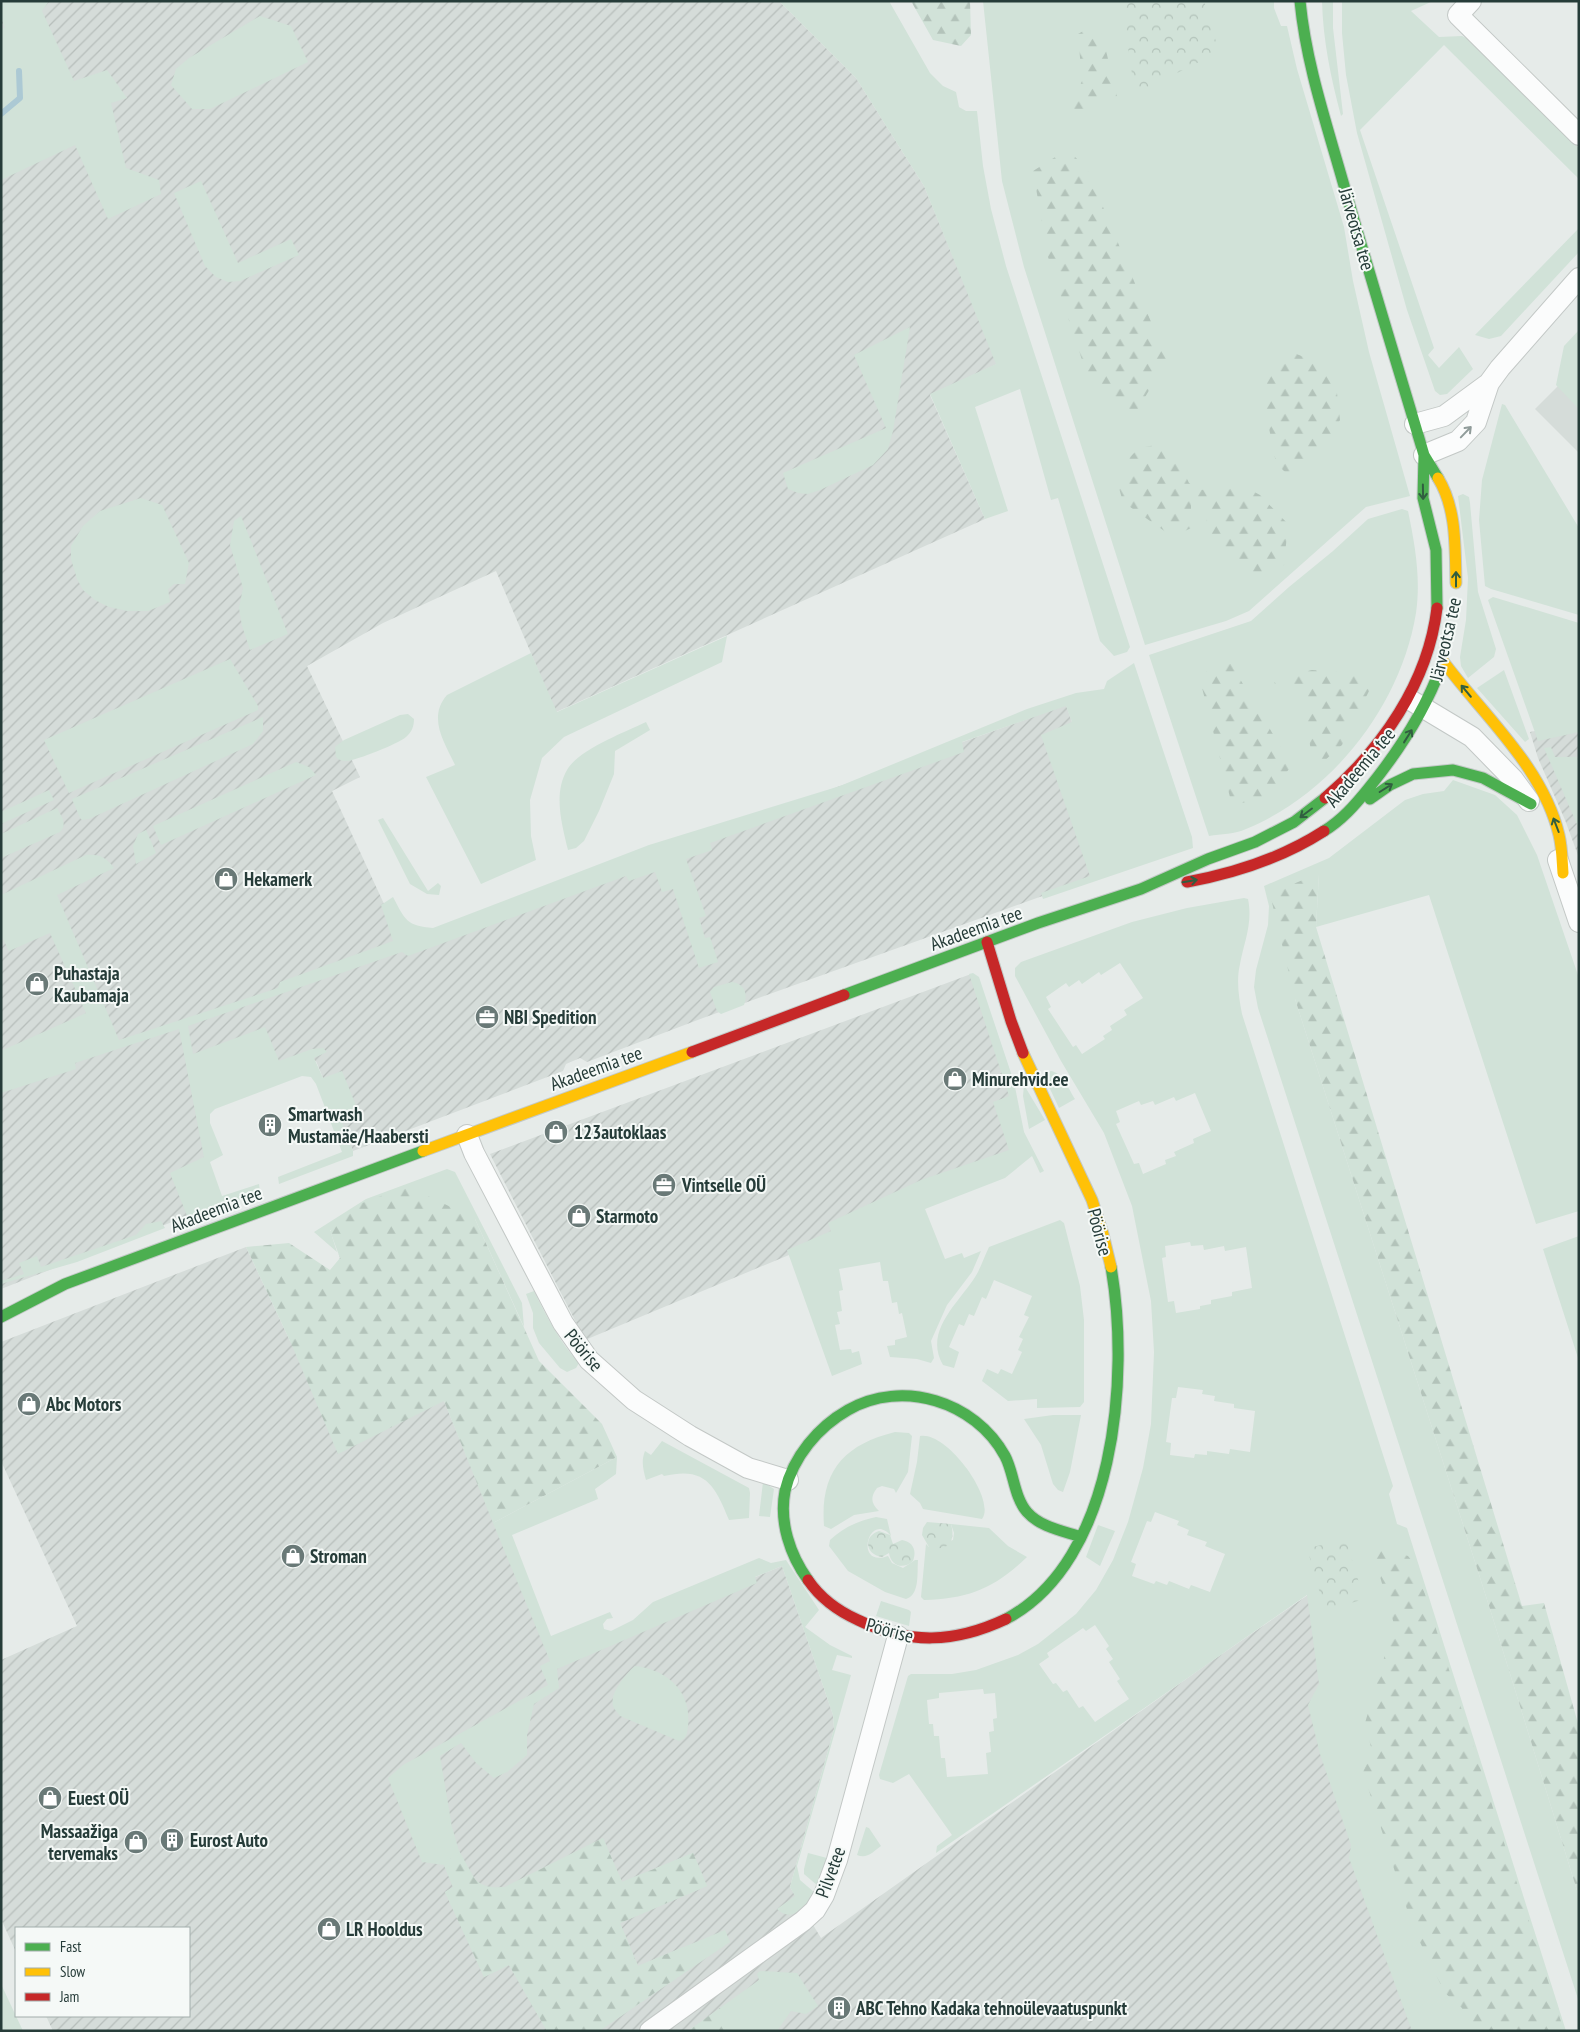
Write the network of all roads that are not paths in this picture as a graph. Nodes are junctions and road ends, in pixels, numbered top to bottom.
1 (1300, 1) edge
2 (1472, 1) edge
3 (1579, 135) edge
4 (1579, 278) edge
5 (1489, 383) junction
6 (1415, 424) junction
7 (1424, 455) junction
8 (1455, 598) dead end
9 (1416, 704) junction
10 (1531, 804) junction
11 (1346, 816) junction
12 (1563, 873) junction
13 (1142, 889) junction
14 (1579, 922) edge
15 (987, 942) junction
16 (467, 1135) junction
17 (65, 1284) junction
18 (19, 1294) dead end
19 (1, 1317) edge
20 (788, 1480) junction
21 (1081, 1537) junction
22 (898, 1636) junction
23 (650, 2031) edge

1 - 6 main road, Järveotsa tee
2 - 3 street
4 - 5 street
5 - 6 street
7 -> 5 street
6 - 7 main road, Järveotsa tee
8 -> 7 main road, Järveotsa tee
7 -> 9 main road, Järveotsa tee
9 - 10 street
11 -> 9 main road, Akadeemia tee
12 -> 9 main road, Järveotsa tee
9 -> 13 main road, Akadeemia tee
11 -> 10 main road
10 - 12 street
13 -> 11 main road, Akadeemia tee
12 - 14 street
13 - 15 main road, Akadeemia tee
15 - 16 main road, Akadeemia tee
15 - 21 main road, Pöörise
16 - 17 main road, Akadeemia tee
16 - 20 street, Pöörise
17 - 18 main road, Akadeemia tee
17 - 19 main road, Akadeemia tee
20 - 21 main road, Pöörise
20 - 22 main road, Pöörise
21 - 22 main road, Pöörise
22 - 23 street, Pilvetee

